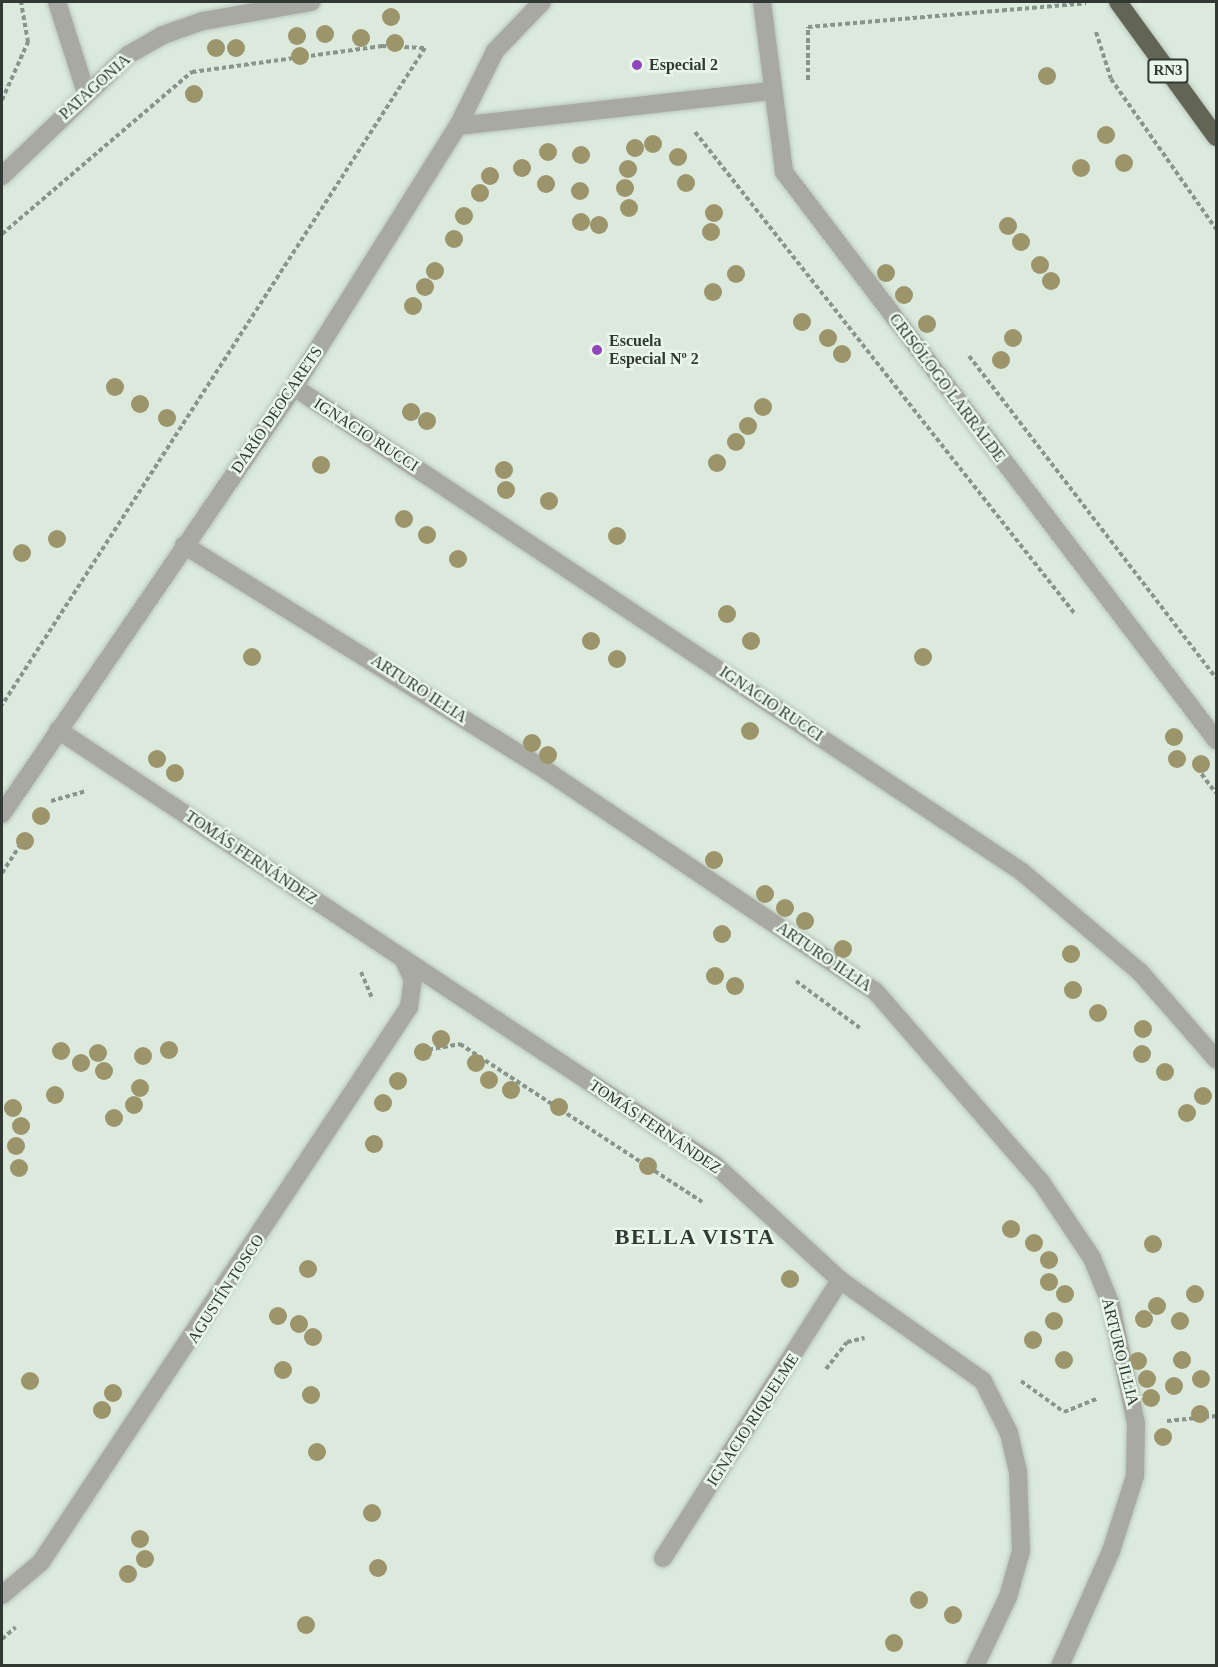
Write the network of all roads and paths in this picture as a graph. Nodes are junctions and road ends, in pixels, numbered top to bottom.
1 (21, 2) edge
2 (57, 2) edge
3 (311, 2) edge
4 (542, 2) edge
5 (762, 2) edge
6 (1117, 3) edge
7 (1090, 13) dead end
8 (1094, 24) dead end
9 (770, 91) junction
10 (86, 93) junction
11 (808, 94) dead end
12 (2, 100) edge
13 (458, 126) junction
14 (691, 127) dead end
15 (1216, 137) edge
16 (2, 176) edge
17 (1216, 229) edge
18 (2, 234) edge
19 (966, 352) dead end
20 (294, 387) junction
21 (184, 545) junction
22 (1079, 620) dead end
23 (1216, 678) edge
24 (2, 705) edge
25 (58, 730) junction
26 (1216, 740) edge
27 (1195, 766) dead end
28 (1216, 793) edge
29 (96, 797) dead end
30 (42, 811) dead end
31 (2, 814) edge
32 (25, 838) dead end
33 (2, 873) edge
34 (405, 963) junction
35 (352, 964) dead end
36 (789, 976) dead end
37 (378, 1010) dead end
38 (867, 1034) dead end
39 (413, 1052) dead end
40 (1216, 1059) edge
41 (710, 1207) dead end
42 (840, 1280) junction
43 (877, 1336) dead end
44 (820, 1377) dead end
45 (1016, 1383) dead end
46 (1108, 1404) dead end
47 (1216, 1416) edge
48 (1158, 1422) dead end
49 (663, 1558) dead end
50 (2, 1595) edge
51 (20, 1623) dead end
52 (2, 1639) edge
53 (975, 1665) edge
54 (1060, 1665) edge

1 - 12 path
2 - 10 street
3 - 10 street, PATAGONIA
4 - 13 street, DARÍO DEOCARETS
5 - 9 street, CRISÓLOGO LARRALDE
6 - 15 highway, RN3
7 - 11 path
8 - 17 path
9 - 13 street
9 - 26 street, CRISÓLOGO LARRALDE
10 - 16 street, PATAGONIA
13 - 20 street, DARÍO DEOCARETS
14 - 22 path
18 - 24 path
19 - 23 path
20 - 21 street, DARÍO DEOCARETS
20 - 40 street, IGNACIO RUCCI
21 - 25 street, DARÍO DEOCARETS
21 - 54 street, ARTURO ILLIA
25 - 31 street, DARÍO DEOCARETS
25 - 34 street, TOMÁS FERNÁNDEZ
27 - 28 path
29 - 30 path
32 - 33 path
34 - 42 street, TOMÁS FERNÁNDEZ
34 - 50 street, AGUSTÍN TOSCO
35 - 37 path
36 - 38 path
39 - 41 path
42 - 49 street, IGNACIO RIQUELME
42 - 53 street, TOMÁS FERNÁNDEZ
43 - 44 path
45 - 46 path
47 - 48 path
51 - 52 path

